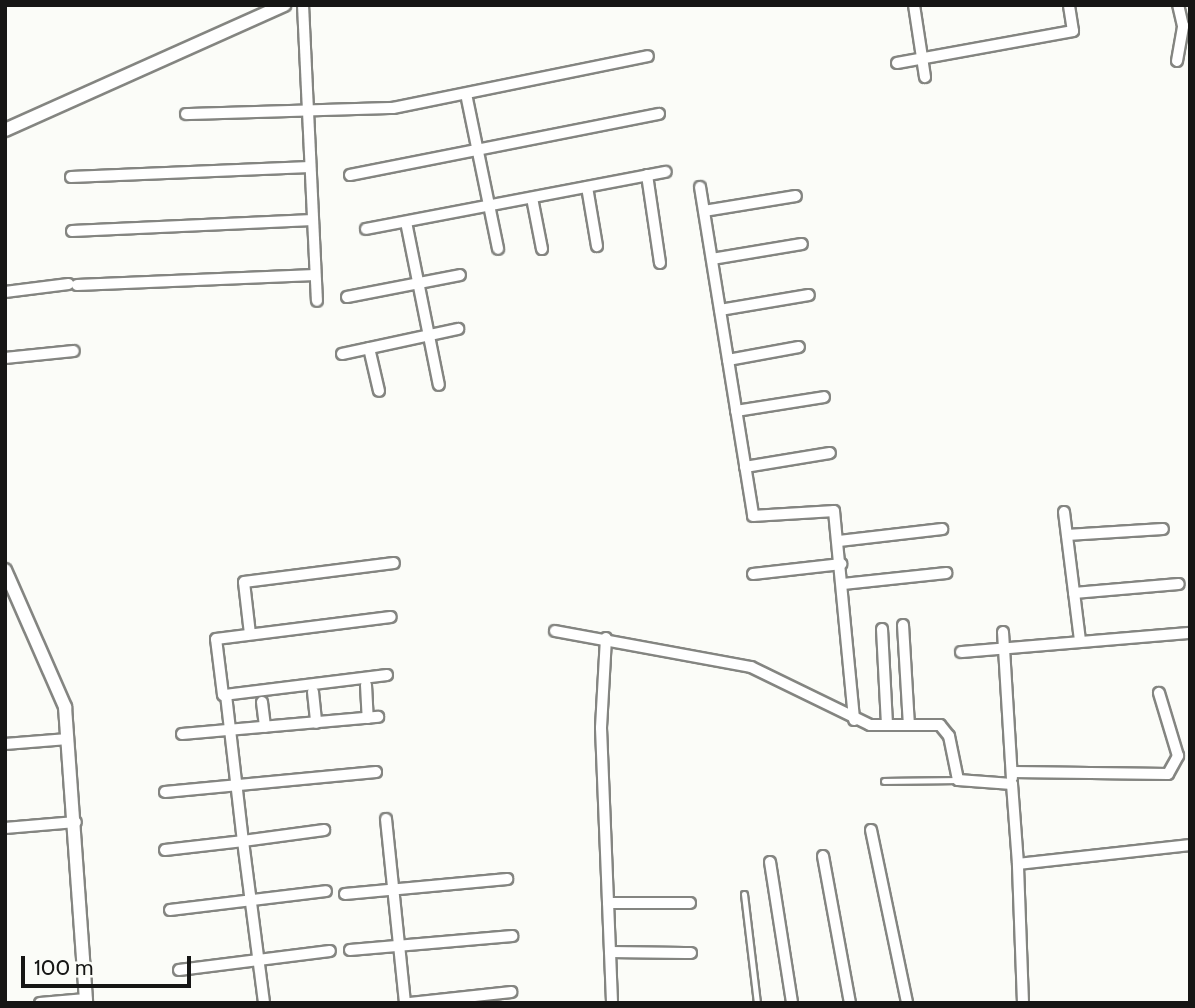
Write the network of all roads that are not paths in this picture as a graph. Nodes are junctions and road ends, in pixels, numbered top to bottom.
1 (284, 5) edge
2 (303, 5) edge
3 (914, 5) edge
4 (1069, 5) edge
5 (1178, 5) edge
6 (648, 56) dead end
7 (922, 58) junction
8 (1178, 61) dead end
9 (897, 63) dead end
10 (925, 77) dead end
11 (466, 94) junction
12 (308, 111) junction
13 (187, 114) dead end
14 (659, 114) dead end
15 (5, 130) edge
16 (478, 149) junction
17 (310, 167) junction
18 (666, 172) dead end
19 (350, 175) dead end
20 (646, 176) junction
21 (71, 177) dead end
22 (587, 187) junction
23 (700, 187) dead end
24 (796, 196) dead end
25 (532, 198) junction
26 (489, 206) junction
27 (704, 211) junction
28 (313, 219) junction
29 (406, 222) junction
30 (366, 229) dead end
31 (72, 231) dead end
32 (802, 243) dead end
33 (597, 246) dead end
34 (498, 249) dead end
35 (542, 249) dead end
36 (712, 259) junction
37 (660, 262) dead end
38 (315, 275) junction
39 (460, 275) dead end
40 (418, 284) junction
41 (5, 292) edge
42 (809, 295) dead end
43 (347, 297) dead end
44 (317, 301) dead end
45 (720, 310) junction
46 (458, 329) dead end
47 (429, 335) junction
48 (799, 347) dead end
49 (369, 348) junction
50 (74, 351) dead end
51 (342, 354) dead end
52 (5, 358) edge
53 (728, 360) junction
54 (439, 385) dead end
55 (379, 391) dead end
56 (824, 397) dead end
57 (736, 411) junction
58 (830, 453) dead end
59 (745, 467) junction
60 (1064, 512) dead end
61 (942, 529) dead end
62 (1163, 529) dead end
63 (1067, 535) junction
64 (839, 541) junction
65 (394, 563) dead end
66 (841, 564) junction
67 (5, 570) edge
68 (946, 573) dead end
69 (753, 574) dead end
70 (843, 584) junction
71 (1179, 584) dead end
72 (1074, 593) junction
73 (391, 617) dead end
74 (903, 625) dead end
75 (882, 629) dead end
76 (555, 631) dead end
77 (1003, 632) dead end
78 (1189, 633) edge
79 (250, 634) junction
80 (606, 638) junction
81 (1080, 641) junction
82 (1004, 647) junction
83 (961, 652) dead end
84 (387, 675) dead end
85 (366, 685) dead end
86 (313, 692) dead end
87 (1159, 693) dead end
88 (226, 695) junction
89 (262, 702) dead end
90 (854, 720) junction
91 (316, 723) junction
92 (887, 725) junction
93 (909, 725) junction
94 (265, 727) junction
95 (230, 730) junction
96 (182, 734) dead end
97 (68, 739) junction
98 (5, 744) edge
99 (376, 772) dead end
100 (1012, 778) junction
101 (958, 780) junction
102 (884, 782) dead end
103 (236, 785) junction
104 (165, 792) dead end
105 (386, 819) dead end
106 (76, 822) junction
107 (5, 828) edge
108 (324, 830) dead end
109 (871, 830) dead end
110 (243, 841) junction
111 (1190, 845) edge
112 (165, 850) dead end
113 (823, 856) dead end
114 (770, 862) dead end
115 (1018, 864) junction
116 (507, 878) dead end
117 (393, 890) junction
118 (326, 891) dead end
119 (345, 894) dead end
120 (744, 894) dead end
121 (252, 900) junction
122 (608, 902) junction
123 (690, 903) dead end
124 (170, 910) dead end
125 (512, 936) dead end
126 (399, 946) junction
127 (350, 950) dead end
128 (330, 951) dead end
129 (610, 952) junction
130 (691, 953) dead end
131 (259, 960) junction
132 (180, 970) dead end
133 (511, 992) dead end
134 (86, 1001) edge
135 (40, 1003) edge
136 (264, 1003) edge
137 (407, 1003) edge
138 (612, 1003) edge
139 (757, 1003) edge
140 (792, 1003) edge
141 (850, 1003) edge
142 (907, 1003) edge
143 (1023, 1003) edge

1 - 15 street
2 - 12 street
3 - 7 street
4 - 7 street
5 - 8 street
6 - 11 street
7 - 9 street
7 - 10 street
11 - 12 street
11 - 16 street
12 - 13 street
12 - 17 street
14 - 16 street
16 - 19 street
16 - 26 street
17 - 21 street
17 - 28 street
18 - 20 street
20 - 22 street
20 - 37 street
22 - 25 street
22 - 33 street
23 - 27 street
24 - 27 street
25 - 26 street
25 - 35 street
26 - 29 street
26 - 34 street
27 - 36 street
28 - 31 street
28 - 38 street
29 - 30 street
29 - 40 street
32 - 36 street
36 - 45 street
38 - 41 street
38 - 44 street
39 - 40 street
40 - 43 street
40 - 47 street
42 - 45 street
45 - 53 street
46 - 47 street
47 - 49 street
47 - 54 street
48 - 53 street
49 - 51 street
49 - 55 street
50 - 52 street
53 - 57 street
56 - 57 street
57 - 59 street
58 - 59 street
59 - 64 street
60 - 63 street
61 - 64 street
62 - 63 street
63 - 72 street
64 - 66 street
65 - 79 street
66 - 69 street
66 - 70 street
67 - 97 street
68 - 70 street
70 - 90 street
71 - 72 street
72 - 81 street
73 - 79 street
74 - 93 street
75 - 92 street
76 - 80 street
77 - 82 street
78 - 81 street
79 - 88 street
80 - 90 street
80 - 122 street
81 - 82 street
82 - 83 street
82 - 100 street
84 - 88 street
85 - 91 street
86 - 91 street
87 - 100 street
88 - 95 street
89 - 94 street
90 - 92 street
91 - 94 street
92 - 93 street
93 - 101 street
94 - 95 street
95 - 96 street
95 - 103 street
97 - 98 street
97 - 106 street
99 - 103 street
100 - 101 street
100 - 115 street
101 - 102 lane
103 - 104 street
103 - 110 street
105 - 117 street
106 - 107 street
106 - 134 street
108 - 110 street
109 - 142 street
110 - 112 street
110 - 121 street
111 - 115 street
113 - 141 street
114 - 140 street
115 - 143 street
116 - 117 street
117 - 119 street
117 - 126 street
118 - 121 street
120 - 139 lane
121 - 124 street
121 - 131 street
122 - 123 street
122 - 129 street
125 - 126 street
126 - 127 street
126 - 137 street
128 - 131 street
129 - 130 street
129 - 138 street
131 - 132 street
131 - 136 street
133 - 137 street
134 - 135 street

